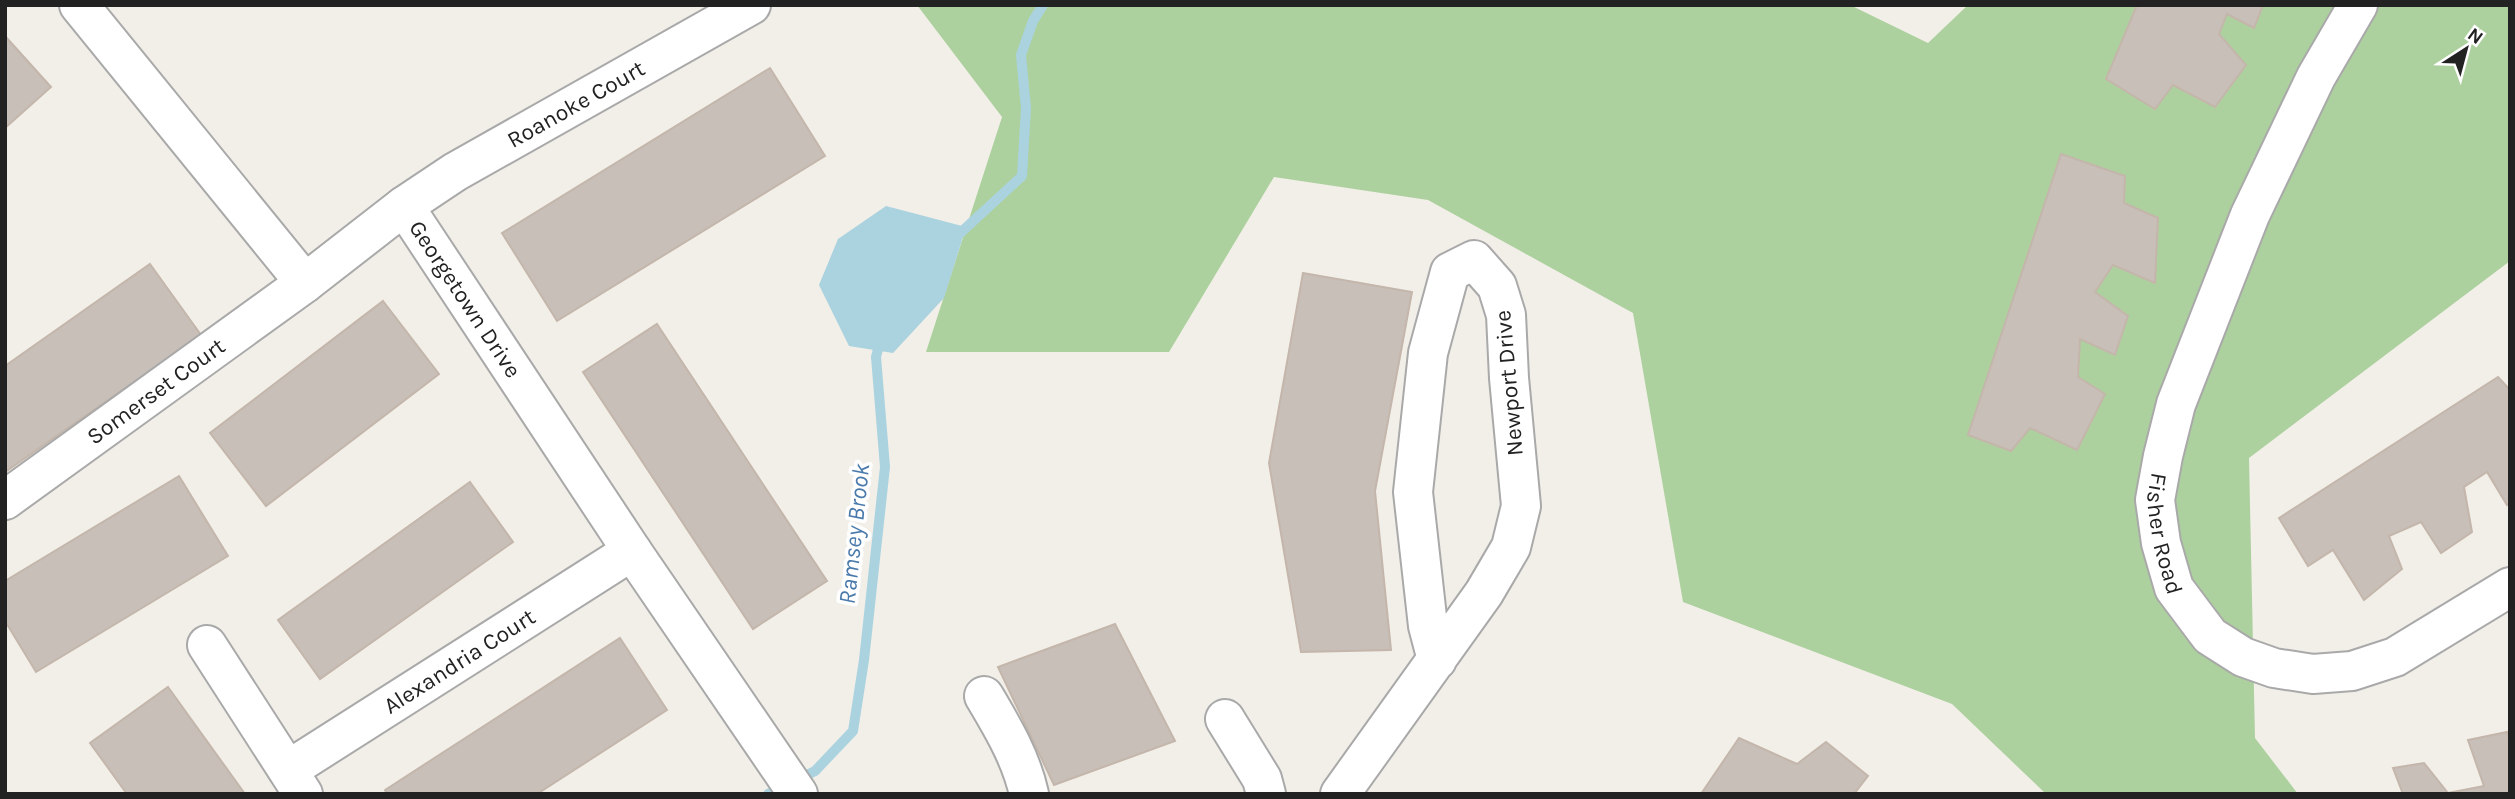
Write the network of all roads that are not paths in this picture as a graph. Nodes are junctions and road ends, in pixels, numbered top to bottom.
1 (79, 5) edge
2 (751, 5) edge
3 (2358, 5) edge
4 (404, 206) junction
5 (304, 283) junction
6 (5, 500) edge
7 (632, 551) junction
8 (2510, 587) edge
9 (207, 645) dead end
10 (1437, 660) junction
11 (984, 696) dead end
12 (1225, 719) dead end
13 (296, 782) edge
14 (797, 794) edge
15 (1029, 794) edge
16 (1266, 794) edge
17 (1340, 794) edge

1 - 5 street
2 - 4 street, Roanoke Court
3 - 8 street, Fisher Road
4 - 5 street, Georgetown Drive
4 - 7 street, Georgetown Drive
5 - 6 street, Somerset Court
7 - 13 street, Alexandria Court
7 - 14 street, Georgetown Drive
9 - 13 street
10 - 10 street, Newport Drive
10 - 17 street, Newport Drive
11 - 15 street
12 - 16 street

